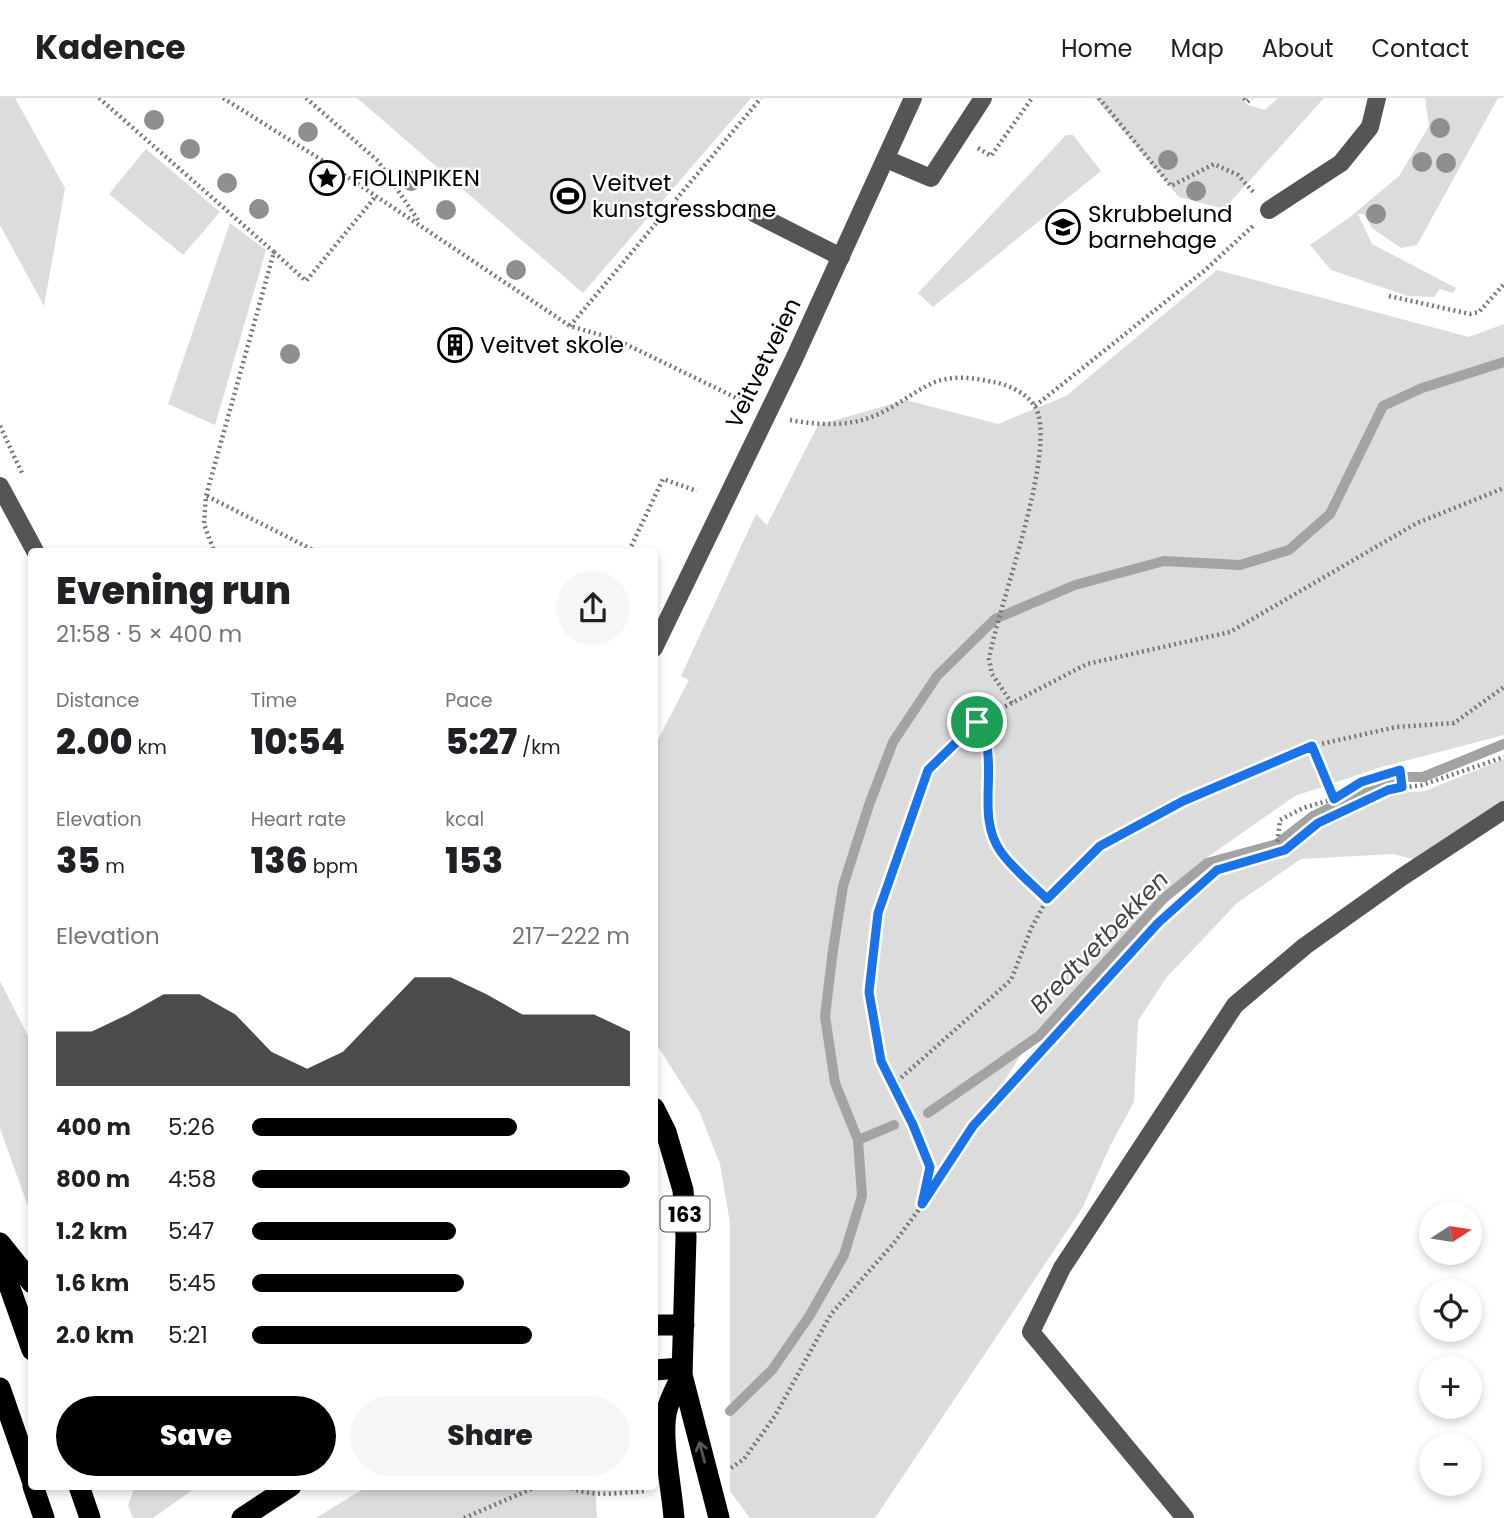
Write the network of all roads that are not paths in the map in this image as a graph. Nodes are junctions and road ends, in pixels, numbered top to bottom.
1 (913, 98) edge
2 (983, 98) edge
3 (1377, 98) edge
4 (886, 159) junction
5 (1269, 210) road end
6 (754, 213) dead end
7 (841, 257) junction
8 (0, 486) edge
9 (32, 548) edge
10 (658, 640) edge
11 (1504, 810) edge
12 (658, 1116) edge
13 (0, 1243) edge
14 (0, 1260) edge
15 (28, 1278) edge
16 (658, 1325) edge
17 (684, 1325) junction
18 (28, 1339) edge
19 (658, 1370) edge
20 (682, 1371) junction
21 (0, 1388) edge
22 (28, 1470) edge
23 (35, 1490) edge
24 (80, 1490) edge
25 (285, 1490) edge
26 (44, 1518) edge
27 (90, 1518) edge
28 (242, 1518) edge
29 (674, 1518) edge
30 (719, 1518) edge
31 (1185, 1518) edge

1 - 4 street, Veitvetveien
2 - 4 street
3 - 5 street
4 - 7 street, Veitvetveien
6 - 7 street
7 - 10 street, Veitvetveien
8 - 9 street
11 - 31 street
12 - 17 highway, 163
13 - 15 highway
14 - 18 highway
16 - 17 highway
17 - 20 highway, 163
19 - 20 highway
20 - 29 highway, 163
30 -> 20 highway, 163
21 - 22 highway
23 - 26 highway
24 - 27 highway
25 - 28 highway

